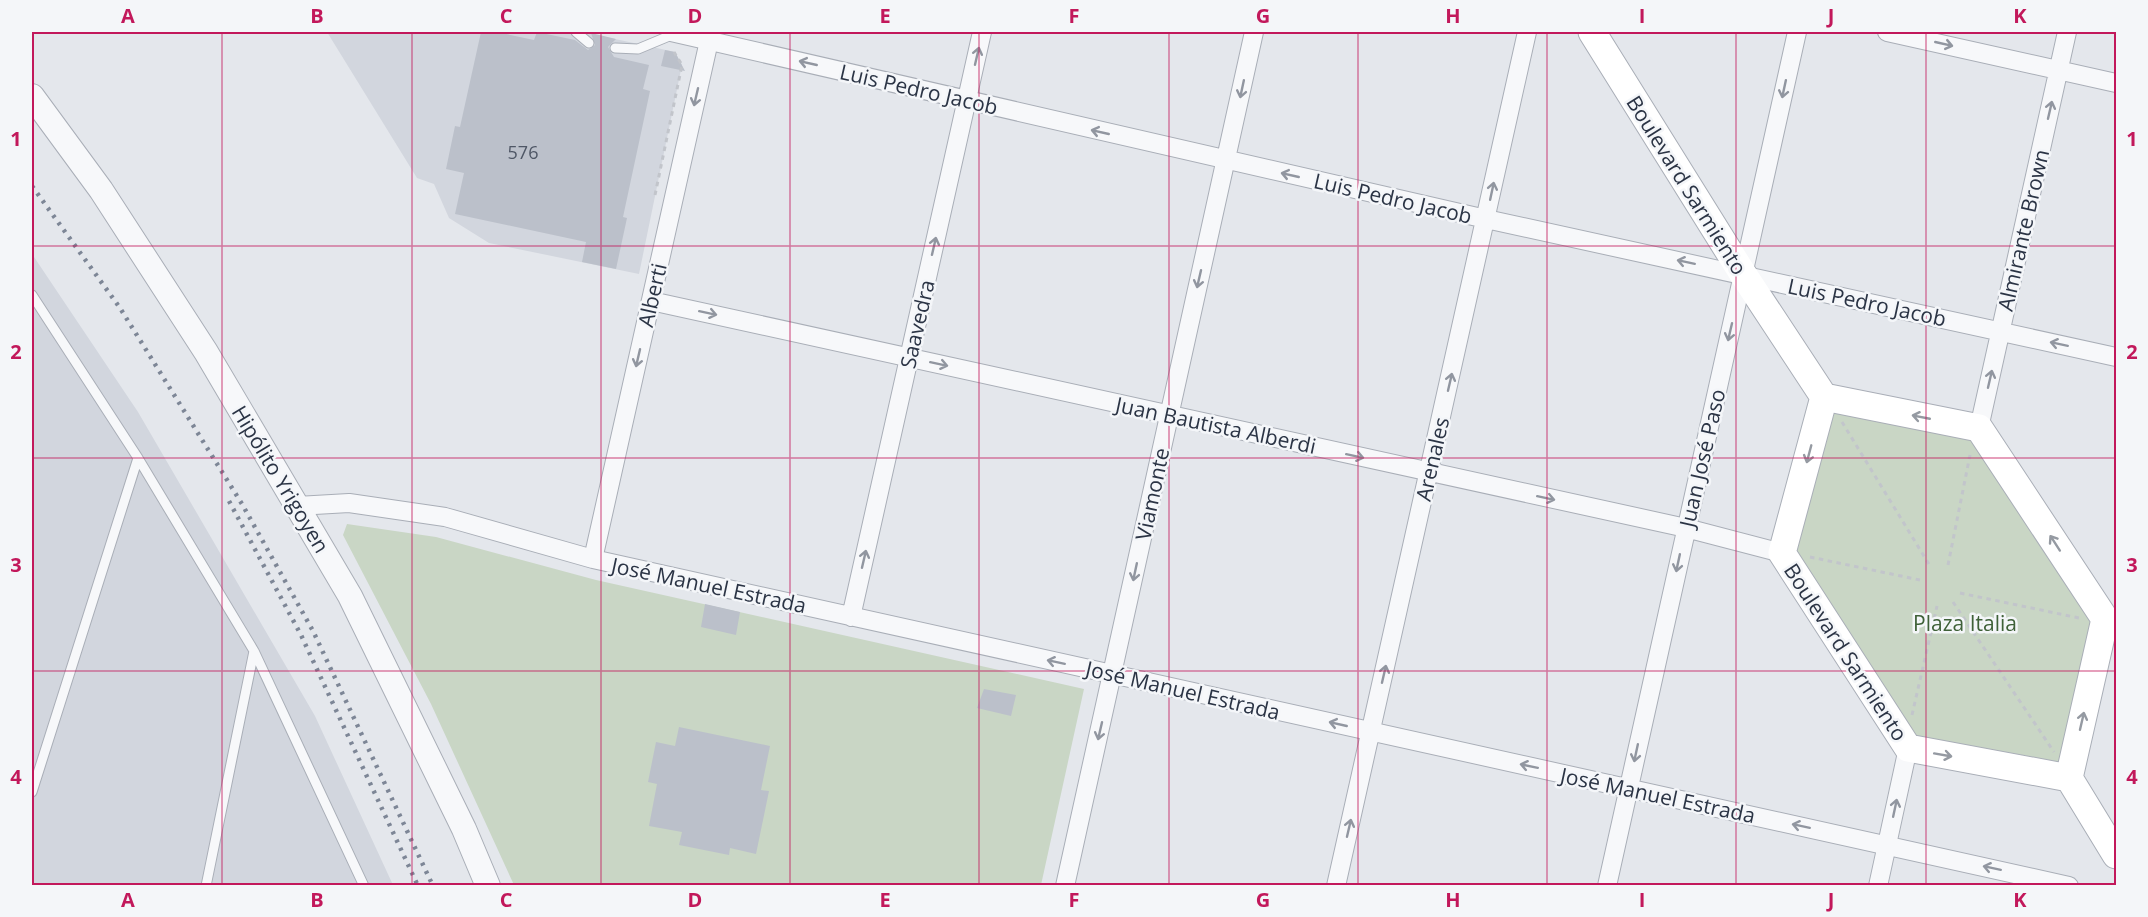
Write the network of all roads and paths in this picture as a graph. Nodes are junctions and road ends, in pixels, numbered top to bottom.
1 (576, 32) edge
2 (673, 32) edge
3 (982, 32) edge
4 (1254, 32) edge
5 (1527, 32) edge
6 (1592, 32) edge
7 (1797, 32) edge
8 (1887, 32) edge
9 (2067, 32) edge
10 (710, 36) edge
11 (589, 42) dead end
12 (645, 45) junction
13 (615, 48) dead end
14 (2058, 70) junction
15 (2116, 83) edge
16 (32, 96) edge
17 (967, 100) junction
18 (1226, 161) junction
19 (653, 206) dead end
20 (1486, 219) junction
21 (1743, 274) junction
22 (32, 295) edge
23 (651, 301) junction
24 (2000, 331) junction
25 (2116, 357) edge
26 (909, 358) junction
27 (1824, 398) junction
28 (1168, 415) junction
29 (1841, 421) dead end
30 (1975, 439) junction
31 (138, 458) junction
32 (1429, 472) junction
33 (297, 506) junction
34 (1686, 528) junction
35 (1792, 554) junction
36 (593, 559) junction
37 (1948, 565) dead end
38 (1930, 566) dead end
39 (1920, 580) dead end
40 (1960, 593) dead end
41 (1953, 602) dead end
42 (1937, 606) dead end
43 (851, 616) junction
44 (2101, 620) edge
45 (254, 651) junction
46 (1113, 674) junction
47 (1371, 731) junction
48 (1909, 735) junction
49 (2065, 770) junction
50 (1628, 788) junction
51 (32, 792) edge
52 (1887, 845) junction
53 (2116, 855) edge
54 (206, 885) edge
55 (364, 885) edge
56 (488, 885) edge
57 (1065, 885) edge
58 (1336, 885) edge
59 (1607, 885) edge
60 (1878, 885) edge
61 (2069, 885) edge

1 - 11 lane
2 - 10 street, Luis Pedro Jacob
2 - 12 lane
17 -> 3 street, Saavedra
4 -> 18 street, Viamonte
20 -> 5 street, Arenales
6 - 21 main road, Boulevard Sarmiento
7 -> 21 street, Juan José Paso
8 -> 14 street
9 - 14 street, Almirante Brown
17 -> 10 street, Luis Pedro Jacob
10 -> 23 street, Alberti
12 - 13 lane
12 - 19 path
14 - 15 street
24 -> 14 street, Almirante Brown
16 - 33 street, Hipólito Yrigoyen
18 -> 17 street, Luis Pedro Jacob
26 -> 17 street, Saavedra
20 -> 18 street, Luis Pedro Jacob
18 -> 28 street, Viamonte
21 -> 20 street, Luis Pedro Jacob
32 -> 20 street, Arenales
21 - 24 street, Luis Pedro Jacob
21 - 27 main road, Boulevard Sarmiento
21 -> 34 street, Juan José Paso
22 - 31 lane
23 -> 26 street, Juan Bautista Alberdi
23 -> 36 street, Alberti
25 -> 24 street, Luis Pedro Jacob
30 -> 24 street, Almirante Brown
26 -> 28 street, Juan Bautista Alberdi
43 -> 26 street, Saavedra
30 -> 27 main road
27 -> 35 main road, Boulevard Sarmiento
28 -> 32 street, Juan Bautista Alberdi
28 -> 46 street, Viamonte
29 - 38 path
30 - 37 path
44 -> 30 main road
31 - 45 lane
31 - 51 lane
32 -> 34 street, Juan Bautista Alberdi
47 -> 32 street, Arenales
33 - 36 street, José Manuel Estrada
33 - 56 street, Hipólito Yrigoyen
34 - 35 street, Juan Bautista Alberdi
34 -> 50 street, Juan José Paso
35 - 39 path
35 - 48 main road, Boulevard Sarmiento
36 - 43 street, José Manuel Estrada
40 - 44 path
41 - 49 path
42 - 48 path
46 -> 43 street, José Manuel Estrada
49 -> 44 main road
45 - 54 lane
45 - 55 lane
47 -> 46 street, José Manuel Estrada
46 -> 57 street, Viamonte
50 -> 47 street, José Manuel Estrada
58 -> 47 street, Arenales
48 -> 49 main road, Boulevard Sarmiento
52 -> 48 street
49 - 53 main road
52 -> 50 street, José Manuel Estrada
50 - 59 street, Juan José Paso
52 - 60 street
61 -> 52 street, José Manuel Estrada

